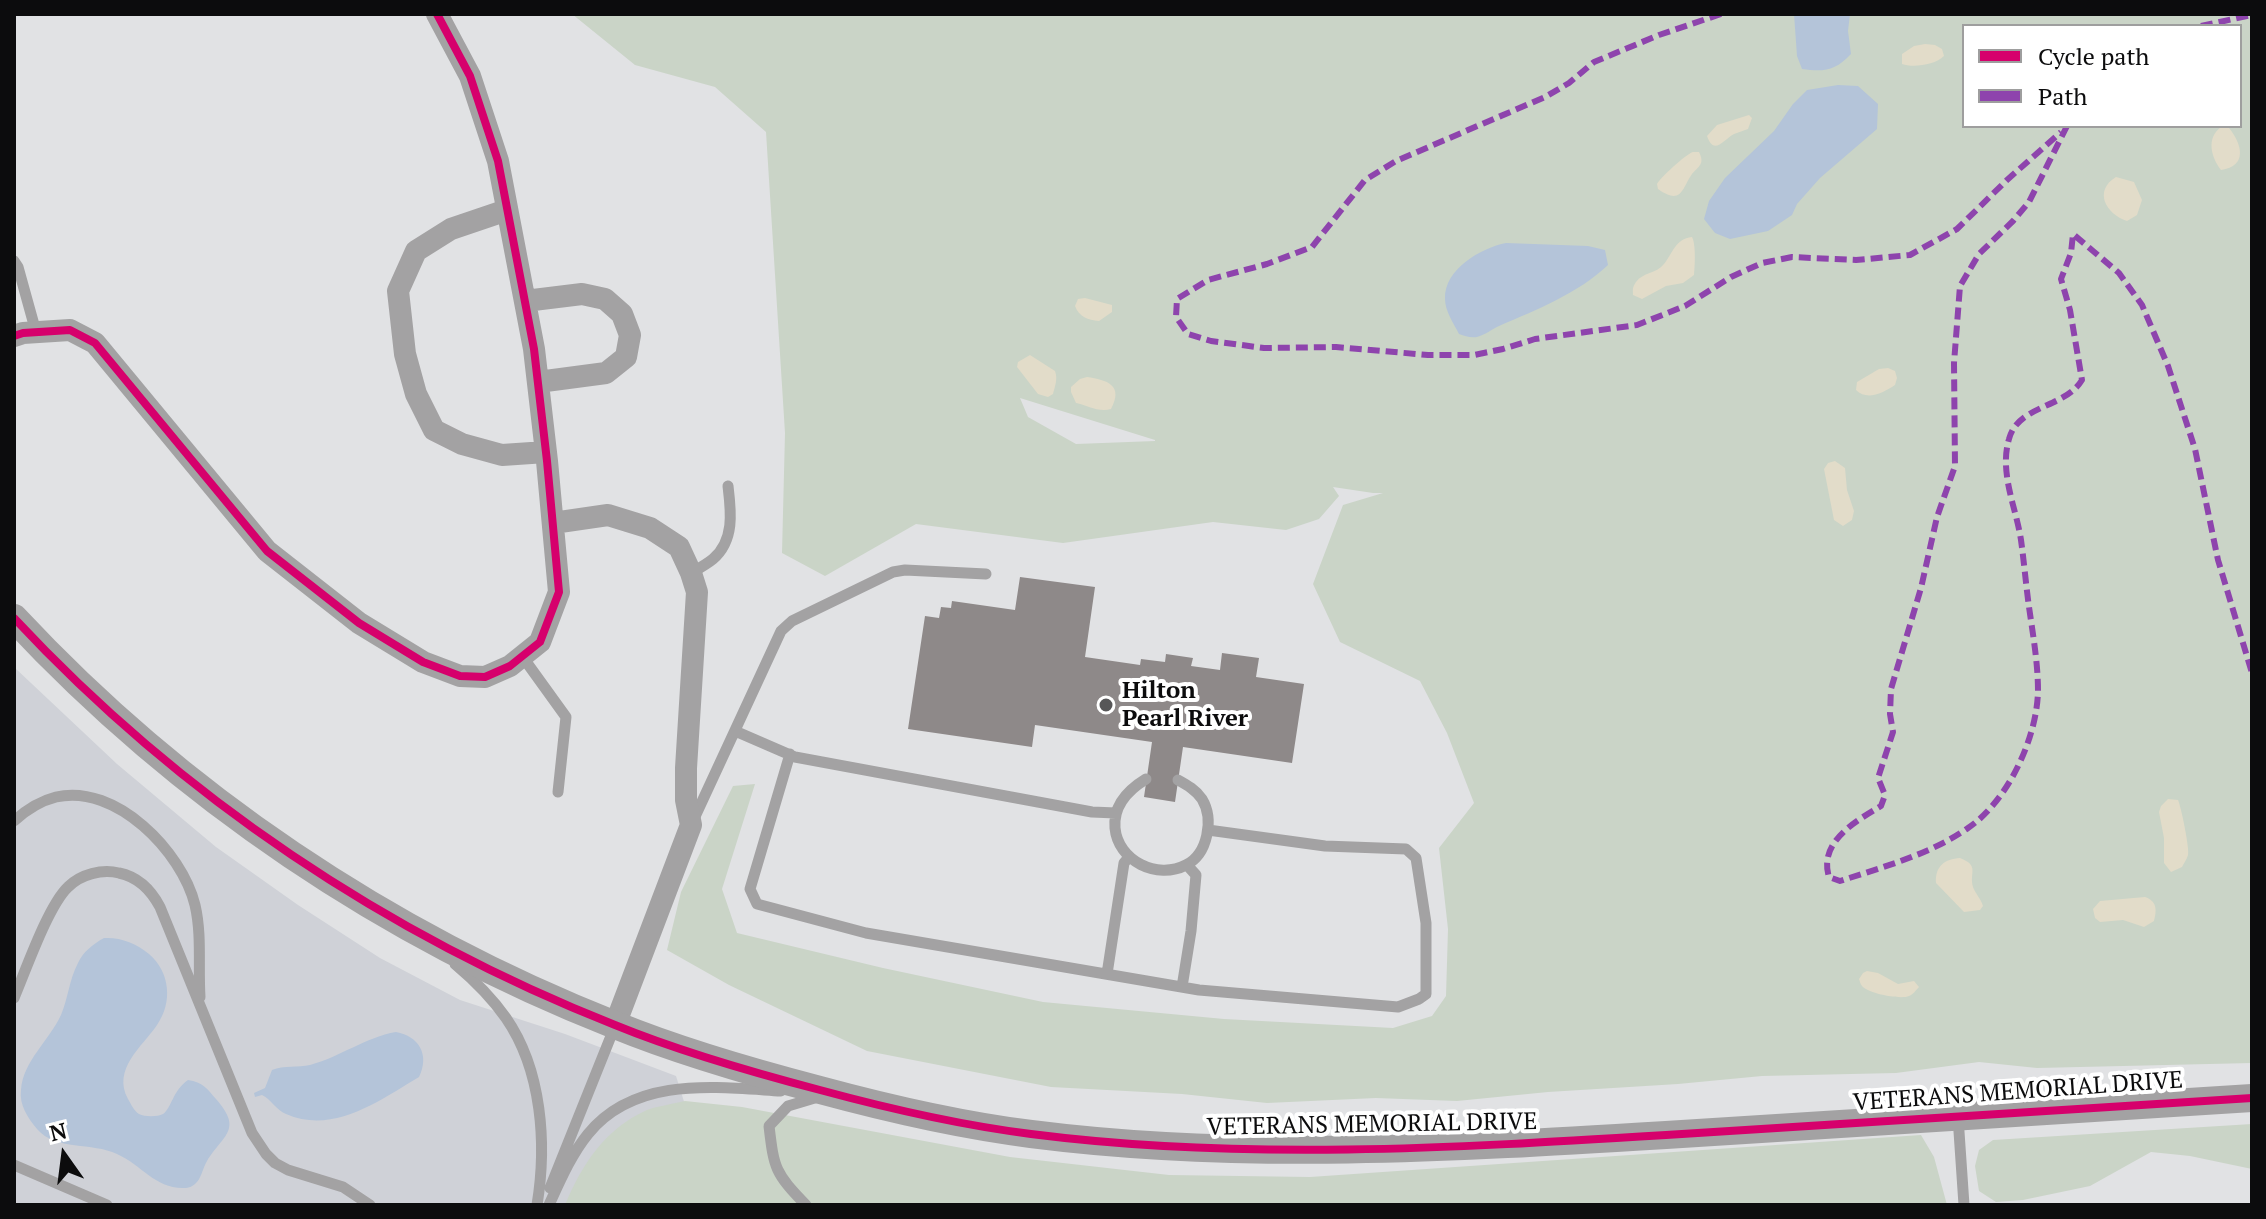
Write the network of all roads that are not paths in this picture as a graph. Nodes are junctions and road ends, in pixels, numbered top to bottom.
1 (437, 14) edge
2 (507, 210) junction
3 (14, 261) edge
4 (525, 301) junction
5 (25, 334) edge
6 (538, 382) junction
7 (546, 452) junction
8 (728, 486) dead end
9 (553, 523) junction
10 (691, 573) junction
11 (986, 574) dead end
12 (14, 618) edge
13 (14, 634) edge
14 (522, 656) junction
15 (82, 687) junction
16 (735, 731) junction
17 (790, 754) junction
18 (1146, 779) dead end
19 (1178, 780) dead end
20 (558, 792) dead end
21 (1116, 813) junction
22 (14, 821) edge
23 (691, 825) junction
24 (1208, 830) junction
25 (1129, 857) junction
26 (1187, 865) junction
27 (408, 926) junction
28 (1107, 974) junction
29 (1182, 987) junction
30 (14, 998) edge
31 (205, 1017) junction
32 (615, 1025) junction
33 (830, 1093) junction
34 (2252, 1098) edge
35 (1958, 1116) junction
36 (14, 1165) edge
37 (107, 1205) edge
38 (370, 1205) edge
39 (537, 1205) edge
40 (546, 1205) edge
41 (806, 1205) edge
42 (1964, 1205) edge

1 - 2 street
2 - 4 street
2 - 7 street
3 - 5 lane
4 - 6 street
4 - 6 street
5 - 14 street
6 - 7 street
7 - 9 street
8 - 10 lane
9 - 10 street
9 - 14 street
10 - 23 street
11 - 16 lane
12 - 15 street, VETERANS MEMORIAL DRIVE
13 - 15 lane
14 - 20 lane
15 - 27 street, VETERANS MEMORIAL DRIVE
16 - 17 lane
16 - 23 lane
17 - 21 lane
17 - 28 lane
18 - 21 lane
19 - 24 lane
21 - 25 lane
22 - 31 lane
23 - 32 street
24 - 26 lane
24 - 29 lane
25 - 26 lane
25 - 28 lane
26 - 29 lane
27 - 32 street, VETERANS MEMORIAL DRIVE
27 - 39 lane
28 - 29 lane
30 - 31 lane
31 - 38 lane
32 - 33 street, VETERANS MEMORIAL DRIVE
32 - 40 lane
33 - 35 street, VETERANS MEMORIAL DRIVE
33 - 40 lane
33 - 41 lane
34 - 35 street, VETERANS MEMORIAL DRIVE
35 - 42 lane
36 - 37 lane

